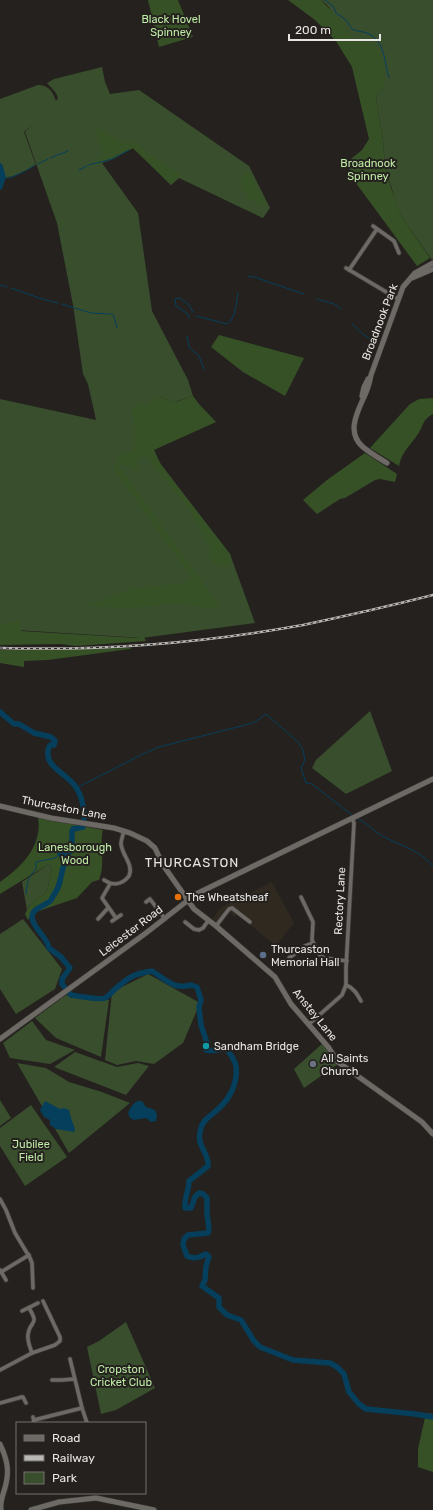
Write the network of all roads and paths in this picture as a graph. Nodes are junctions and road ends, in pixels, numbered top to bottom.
1 (373, 226) dead end
2 (377, 229) junction
3 (399, 252) dead end
4 (433, 264) edge
5 (433, 269) edge
6 (411, 278) junction
7 (398, 299) junction
8 (387, 462) dead end
9 (433, 779) edge
10 (0, 806) edge
11 (352, 818) junction
12 (124, 831) junction
13 (104, 880) dead end
14 (110, 884) junction
15 (154, 896) dead end
16 (300, 896) dead end
17 (150, 899) junction
18 (188, 900) junction
19 (146, 902) dead end
20 (108, 908) junction
21 (121, 915) dead end
22 (116, 918) junction
23 (98, 919) dead end
24 (165, 919) junction
25 (112, 921) dead end
26 (208, 921) junction
27 (185, 922) dead end
28 (250, 922) dead end
29 (216, 926) junction
30 (313, 943) junction
31 (292, 955) junction
32 (289, 958) dead end
33 (296, 959) dead end
34 (347, 961) junction
35 (346, 985) junction
36 (361, 1001) dead end
37 (309, 1024) junction
38 (0, 1039) edge
39 (433, 1134) edge
40 (0, 1199) edge
41 (4, 1206) junction
42 (0, 1208) edge
43 (29, 1255) junction
44 (1, 1271) edge
45 (6, 1280) dead end
46 (33, 1288) dead end
47 (43, 1301) dead end
48 (38, 1303) dead end
49 (30, 1308) junction
50 (22, 1311) dead end
51 (32, 1353) junction
52 (76, 1360) dead end
53 (0, 1370) edge
54 (74, 1379) junction
55 (52, 1380) dead end
56 (26, 1402) dead end
57 (0, 1403) edge
58 (82, 1408) junction
59 (34, 1420) edge
60 (87, 1422) edge
61 (0, 1444) edge
62 (97, 1496) edge
63 (1, 1510) edge
64 (30, 1510) edge
65 (154, 1510) edge

1 - 2 street
2 - 3 street
2 - 7 street
4 - 6 street, Broadnook Park
5 - 6 street, Broadnook Park
6 - 7 street, Broadnook Park
7 - 8 street, Broadnook Park
9 - 11 street, Leicester Road
10 - 12 street, Thurcaston Lane
11 - 18 street, Leicester Road
11 - 34 street, Rectory Lane
12 - 14 street
12 - 18 street, Thurcaston Lane
13 - 14 street
14 - 20 street
15 - 17 street
16 - 30 street
17 - 19 street
17 - 24 street
18 - 24 street, Leicester Road
18 - 26 street, Anstey Lane
20 - 22 street
20 - 23 street
21 - 22 street
22 - 25 street
24 - 38 street, Leicester Road
26 - 27 street
26 - 29 street, Anstey Lane
28 - 29 street
29 - 37 street, Anstey Lane
30 - 31 street
30 - 34 street
31 - 32 street
31 - 33 street
34 - 35 street, Rectory Lane
35 - 36 street
35 - 37 street
37 - 39 street, Anstey Lane
40 - 41 street
41 - 42 street
41 - 43 street
43 - 44 street
43 - 46 street
44 - 45 street
47 - 51 street
48 - 49 street
49 - 50 street
49 - 51 street
51 - 53 street
52 - 54 street
54 - 55 street
54 - 58 street
56 - 57 street
58 - 59 street
58 - 60 street
61 - 63 street
62 - 64 street
62 - 65 street

